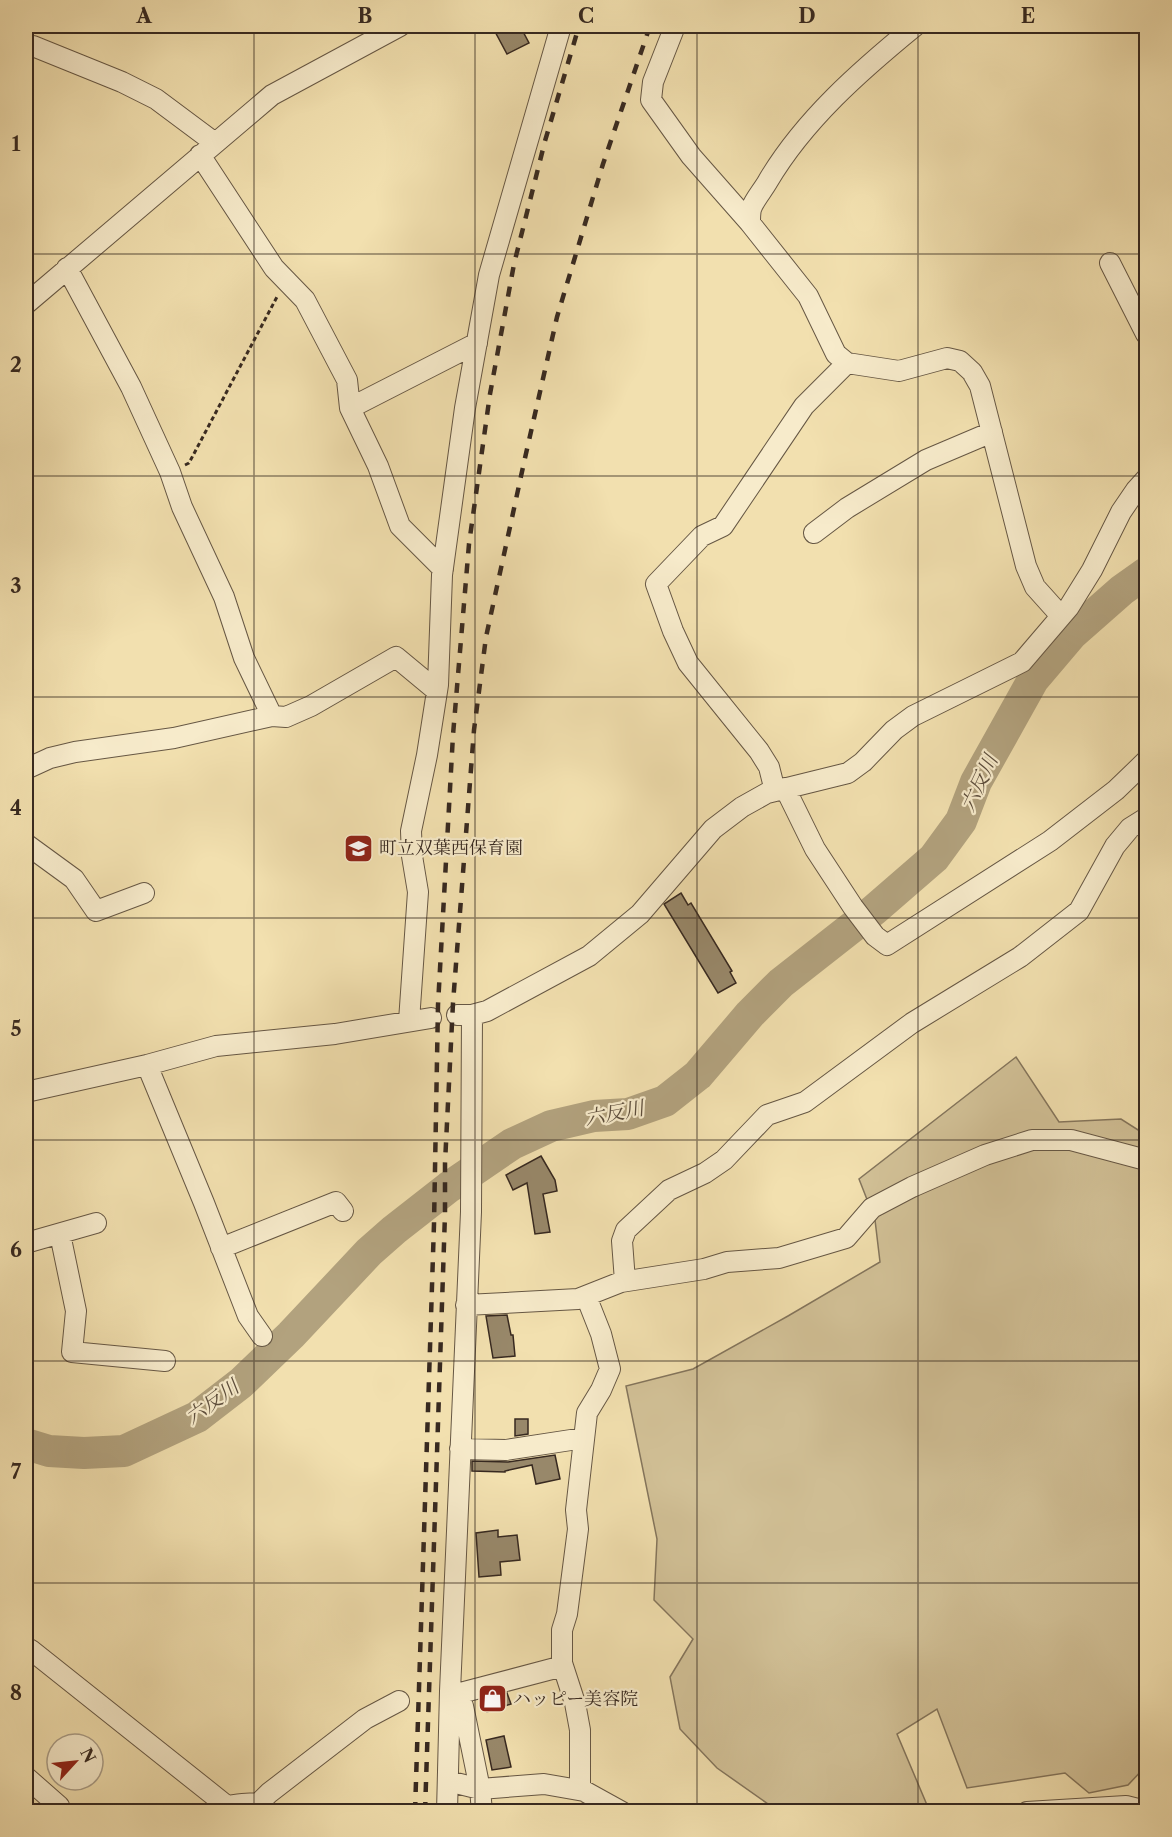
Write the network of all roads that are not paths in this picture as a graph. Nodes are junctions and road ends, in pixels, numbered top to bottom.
1 (400, 26) edge
2 (561, 26) edge
3 (675, 26) edge
4 (915, 26) edge
5 (26, 47) edge
6 (208, 149) junction
7 (750, 222) junction
8 (1110, 263) dead end
9 (67, 268) junction
10 (26, 304) edge
11 (1146, 334) edge
12 (477, 343) junction
13 (847, 363) junction
14 (350, 408) junction
15 (992, 432) junction
16 (1146, 479) edge
17 (814, 533) dead end
18 (443, 568) junction
19 (1061, 616) junction
20 (437, 691) junction
21 (272, 716) junction
22 (1146, 761) edge
23 (26, 769) edge
24 (780, 790) junction
25 (1146, 818) edge
26 (26, 844) edge
27 (144, 893) dead end
28 (431, 1018) dead end
29 (409, 1021) junction
30 (147, 1065) junction
31 (26, 1092) edge
32 (1146, 1160) edge
33 (343, 1211) dead end
34 (96, 1223) dead end
35 (60, 1234) junction
36 (26, 1243) edge
37 (221, 1248) junction
38 (625, 1281) junction
39 (586, 1296) junction
40 (466, 1305) junction
41 (262, 1336) dead end
42 (165, 1361) dead end
43 (584, 1438) junction
44 (460, 1449) junction
45 (26, 1654) edge
46 (563, 1666) junction
47 (451, 1693) junction
48 (399, 1701) dead end
49 (26, 1777) edge
50 (448, 1781) junction
51 (480, 1789) junction
52 (580, 1790) junction
53 (263, 1808) edge
54 (1146, 1811) edge
55 (54, 1812) edge
56 (447, 1812) edge
57 (482, 1812) edge
58 (622, 1812) edge
59 (1027, 1812) edge

1 - 6 street
2 - 12 street
3 - 7 street
4 - 7 street
5 - 6 street
6 - 9 street
6 - 14 street
7 - 13 street
8 - 11 street
9 - 10 street
9 - 21 street
12 - 14 street
12 - 18 street
13 - 15 street
13 - 24 street
14 - 18 street
15 - 17 street
15 - 19 street
16 - 19 street
18 - 20 street
19 - 24 street
20 - 21 street
20 - 29 street
21 - 23 street
22 - 24 street
24 - 40 street
25 - 38 street
26 - 27 street
28 - 29 street
29 - 30 street
30 - 31 street
30 - 37 street
32 - 38 street
33 - 37 street
34 - 35 street
35 - 36 street
35 - 42 street
37 - 41 street
38 - 39 street
39 - 40 street
39 - 43 street
40 - 44 street
43 - 44 street
43 - 46 street
44 - 47 street
45 - 53 street
46 - 47 street
46 - 52 street
47 - 50 street
47 - 51 street
48 - 53 street
49 - 55 street
50 - 51 street
50 - 56 street
51 - 52 street
51 - 57 street
52 - 58 street
54 - 59 street

